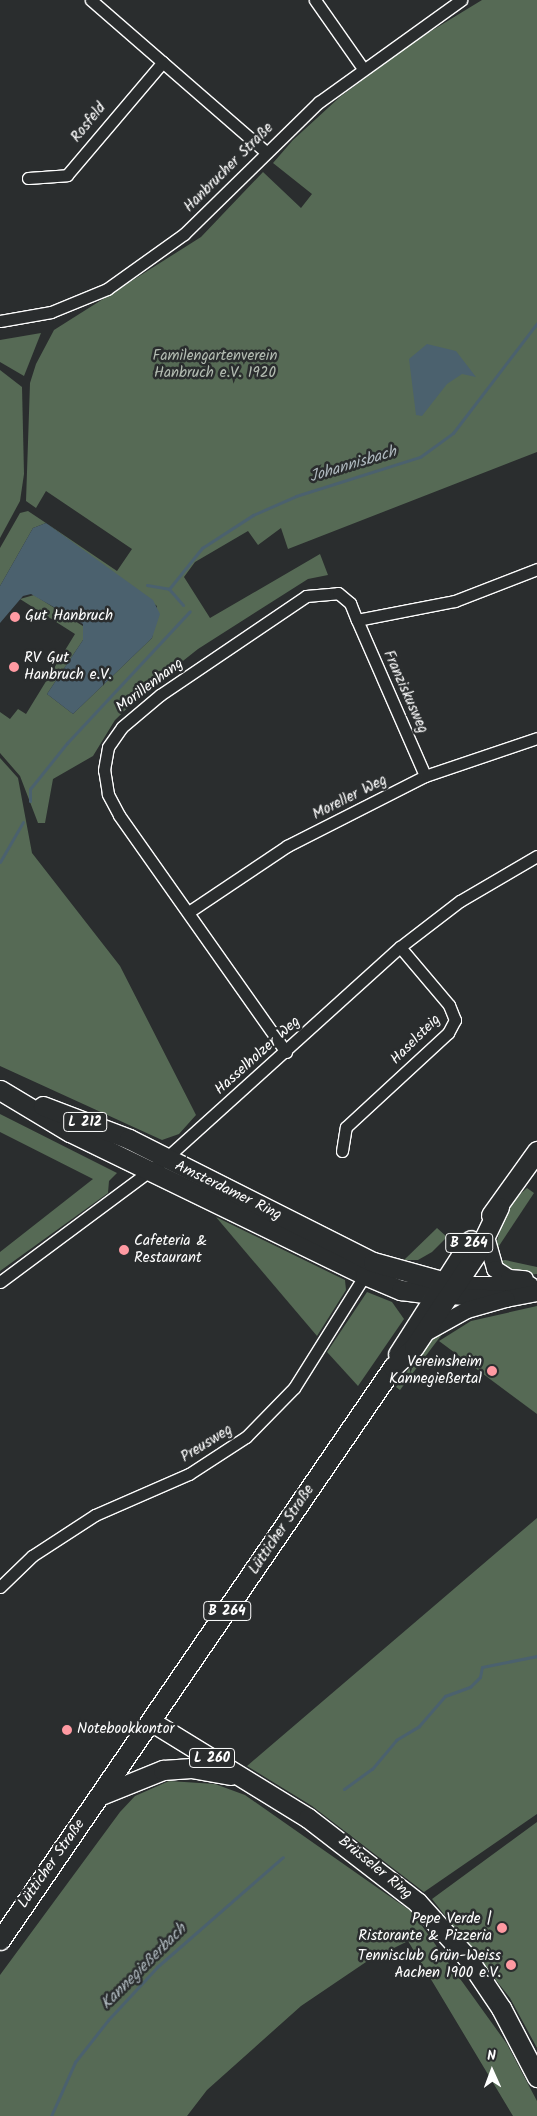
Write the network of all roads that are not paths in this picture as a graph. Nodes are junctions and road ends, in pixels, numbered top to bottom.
1 (91, 0) edge
2 (315, 0) edge
3 (455, 2) edge
4 (164, 62) junction
5 (362, 67) junction
6 (265, 151) junction
7 (28, 178) dead end
8 (0, 321) edge
9 (537, 569) edge
10 (357, 620) junction
11 (537, 738) edge
12 (425, 776) junction
13 (537, 856) edge
14 (190, 911) junction
15 (400, 947) junction
16 (286, 1052) junction
17 (1, 1090) edge
18 (342, 1151) dead end
19 (537, 1151) edge
20 (157, 1165) junction
21 (499, 1207) junction
22 (486, 1237) junction
23 (369, 1268) junction
24 (537, 1278) edge
25 (0, 1282) edge
26 (537, 1284) edge
27 (445, 1289) junction
28 (537, 1293) edge
29 (506, 1299) junction
30 (422, 1335) junction
31 (394, 1367) junction
32 (0, 1587) edge
33 (152, 1722) junction
34 (251, 1782) junction
35 (100, 1796) junction
36 (0, 1940) edge
37 (537, 2077) edge

1 - 4 street
2 - 5 street
3 - 5 street, Hanbrucher Straße
4 - 6 street
4 - 7 street, Rosfeld
5 - 6 street, Hanbrucher Straße
6 - 8 street, Hanbrucher Straße
9 - 10 street
10 - 12 street, Franziskusweg
10 - 14 street, Morillenhang
11 - 12 street, Moreller Weg
12 - 14 street, Moreller Weg
13 - 15 street, Hasselholzer Weg
14 - 16 street, Morillenhang
15 - 16 street, Hasselholzer Weg
15 - 18 street, Haselsteig
16 - 20 street, Hasselholzer Weg
17 - 20 main road, Amsterdamer Ring / L 212
19 - 21 main road, Lütticher Straße / B 264
20 - 23 main road, Amsterdamer Ring / L 212
20 - 25 street, Hasselholzer Weg
21 - 22 main road, Lütticher Straße / B 264
21 - 27 main road, Lütticher Straße / B 264
22 - 24 main road
22 - 27 main road, Lütticher Straße / B 264
23 - 27 main road, Amsterdamer Ring / L 212
23 - 32 street, Preusweg
26 - 27 main road
27 - 29 main road
27 - 30 main road, Lütticher Straße / B 264
27 - 31 main road, Lütticher Straße / B 264
28 - 29 main road
29 - 30 main road
30 - 31 main road, Lütticher Straße / B 264
31 - 33 main road, Lütticher Straße / B 264
33 - 34 main road, Brüsseler Ring / L 260
33 - 35 main road, Lütticher Straße / B 264
34 - 35 main road
34 - 37 main road, Brüsseler Ring / L 260
35 - 36 main road, Lütticher Straße / B 264

